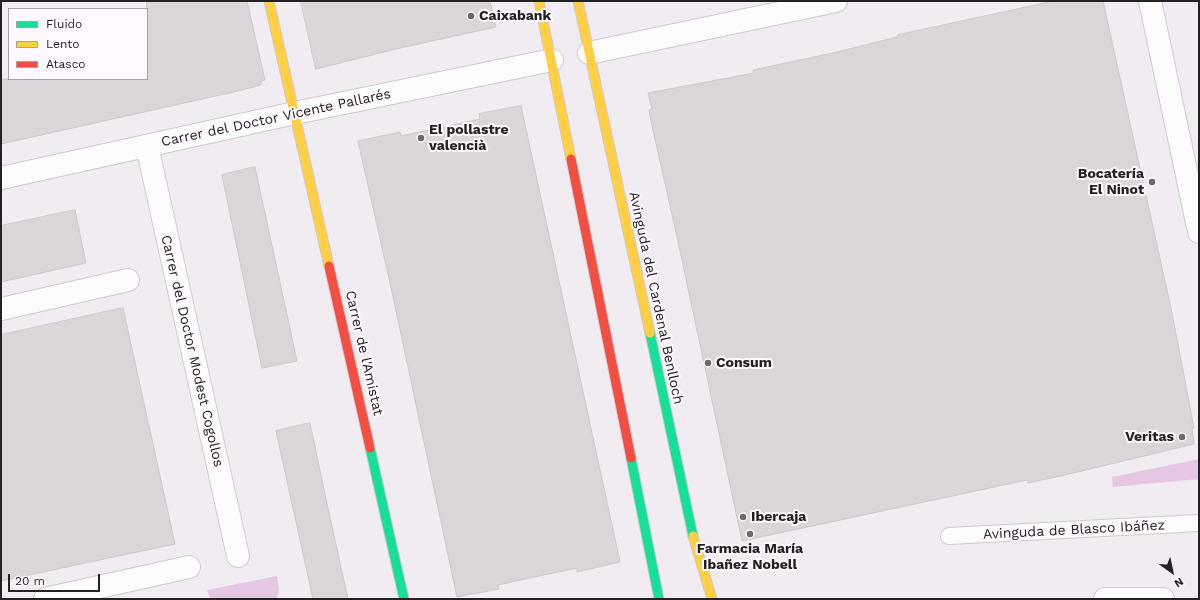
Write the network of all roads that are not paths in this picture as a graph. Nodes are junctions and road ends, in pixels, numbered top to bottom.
1 (269, 1) edge
2 (539, 1) edge
3 (578, 1) edge
4 (836, 1) edge
5 (1150, 1) edge
6 (589, 53) junction
7 (552, 60) junction
8 (295, 113) junction
9 (147, 146) junction
10 (1, 178) edge
11 (1199, 232) edge
12 (128, 280) dead end
13 (1, 309) edge
14 (1199, 523) edge
15 (949, 536) dead end
16 (238, 556) dead end
17 (189, 567) dead end
18 (45, 599) edge
19 (404, 599) edge
20 (659, 599) edge
21 (712, 599) edge
22 (1105, 599) edge
23 (1163, 599) edge

1 - 8 main road, Carrer de l'Amistat
2 - 7 main road
3 - 6 main road, Avinguda del Cardenal Benlloch
4 - 6 street
5 - 11 street
6 - 21 main road, Avinguda del Cardenal Benlloch
7 - 8 street, Carrer del Doctor Vicente Pallarés
7 - 20 main road
8 - 9 street, Carrer del Doctor Vicente Pallarés
8 - 19 main road, Carrer de l'Amistat
9 - 10 street, Carrer del Doctor Vicente Pallarés
9 - 16 street, Carrer del Doctor Modest Cogollos
12 - 13 street
14 - 15 lane, Avinguda de Blasco Ibáñez
17 - 18 street
22 - 23 street

